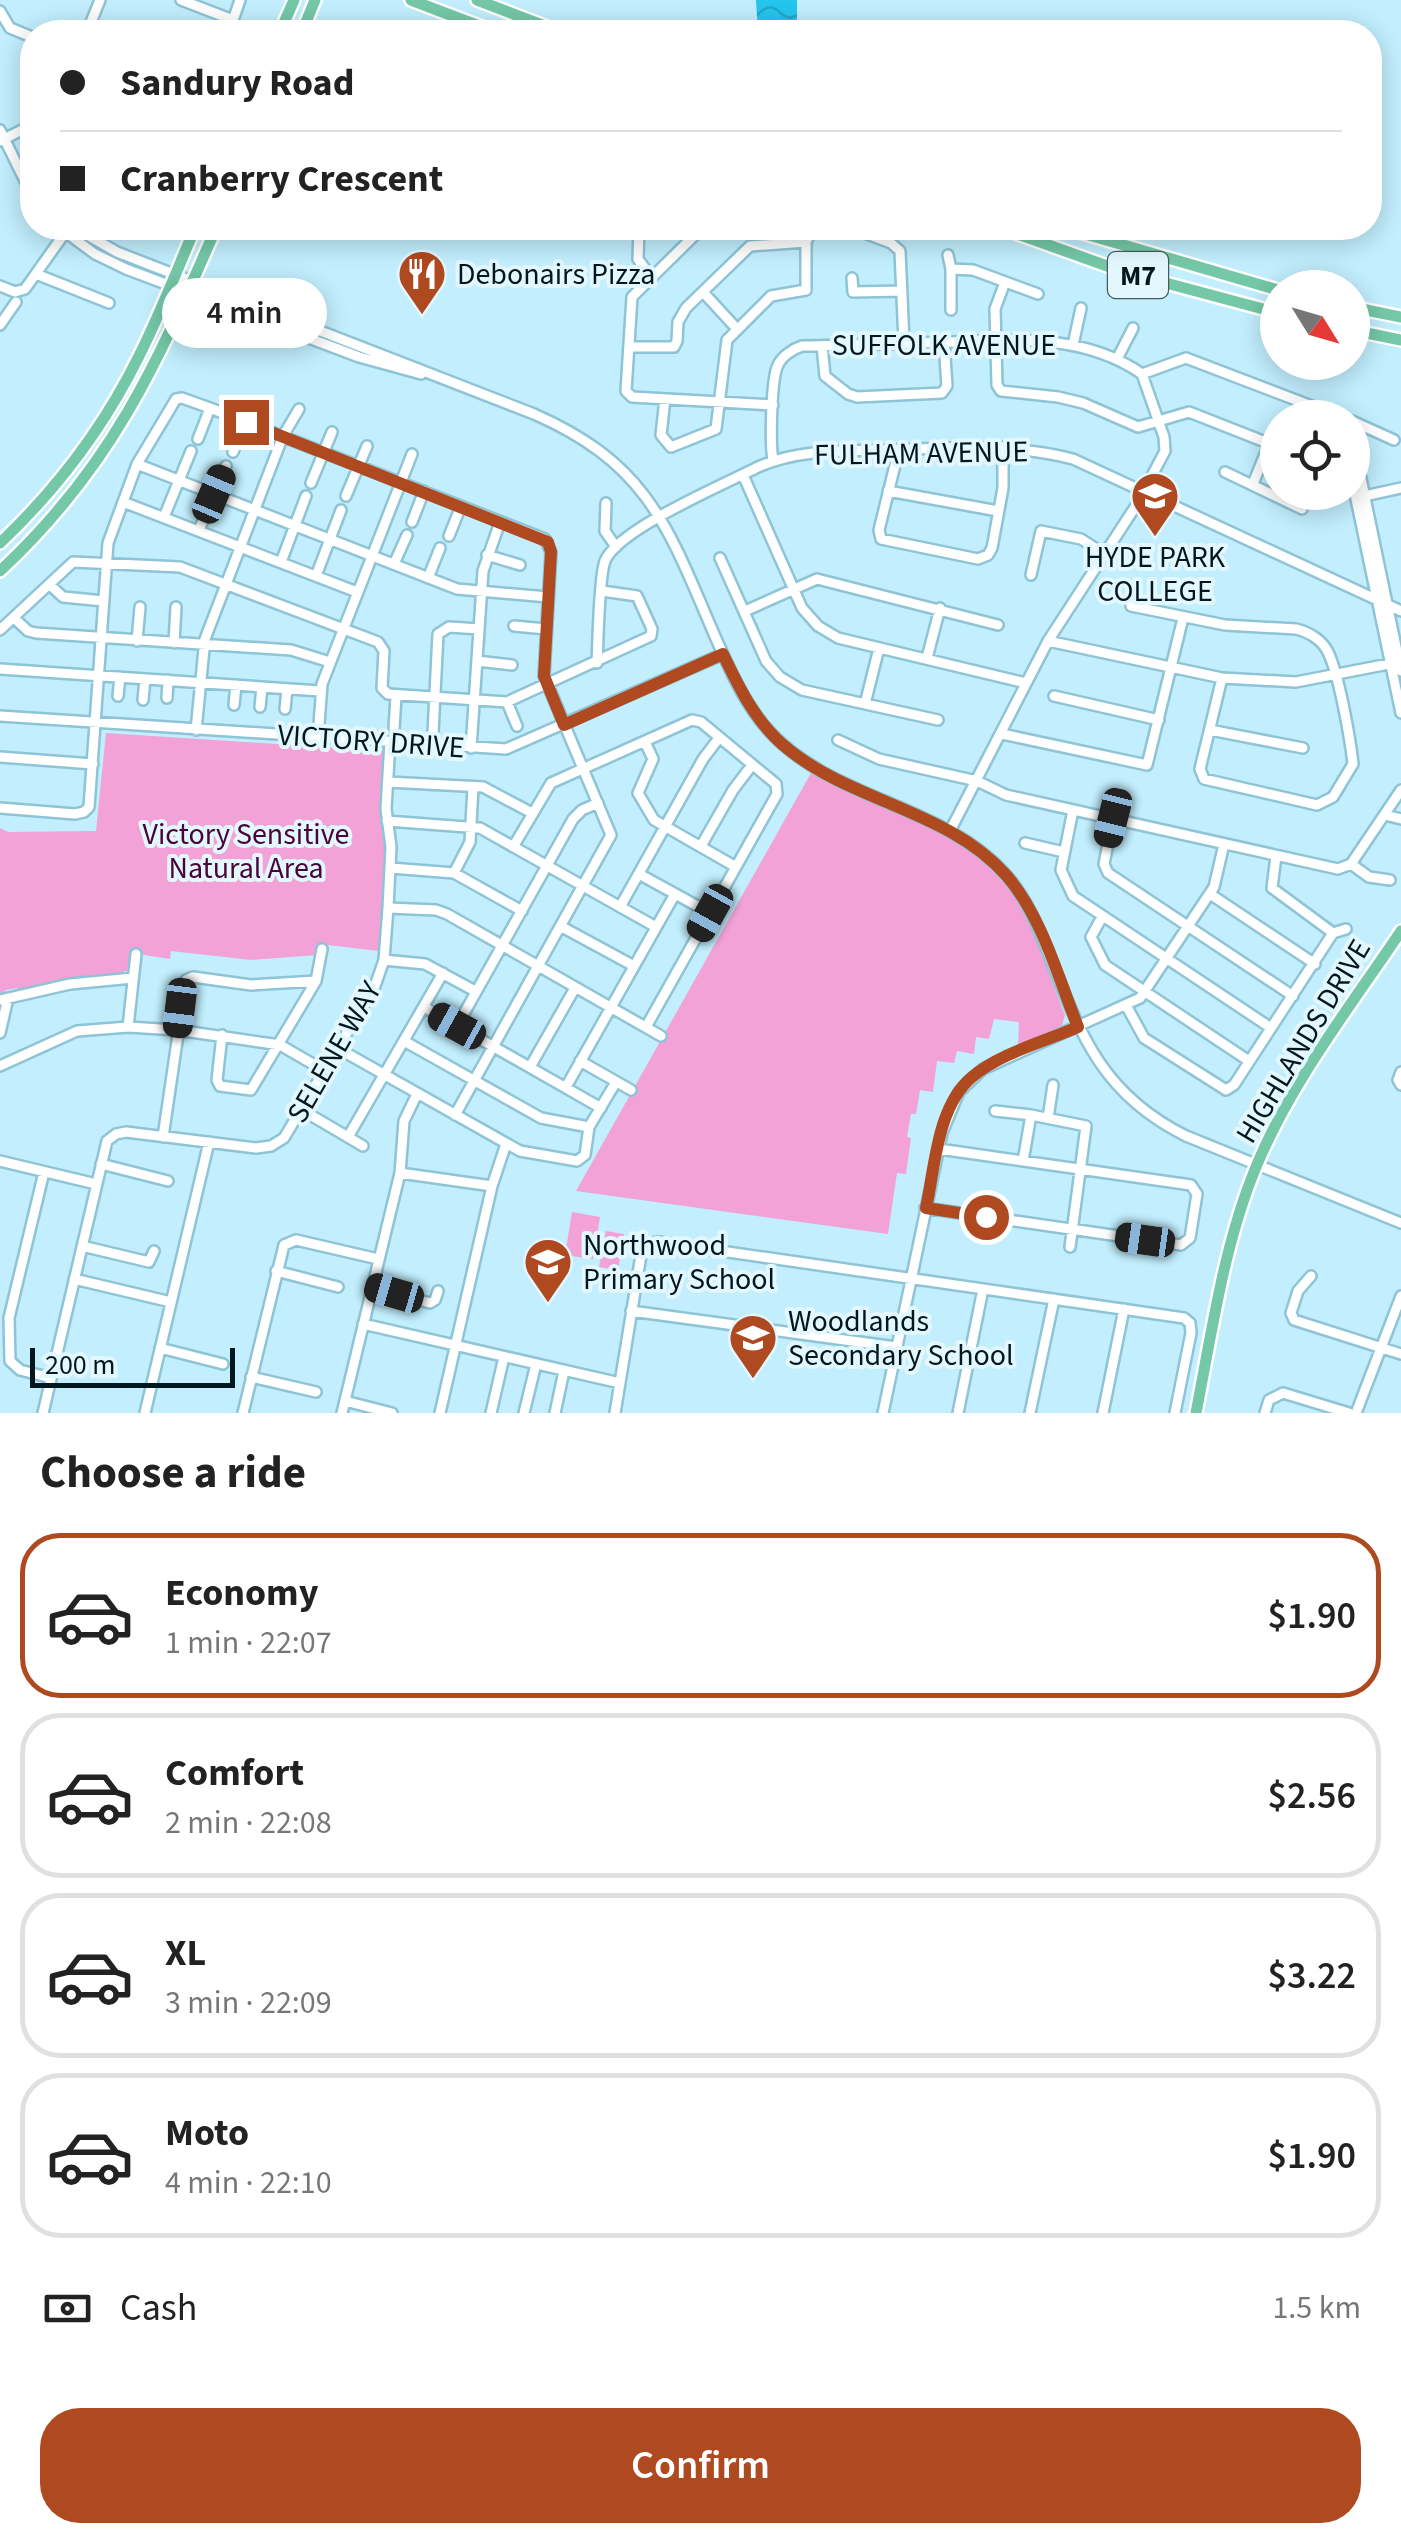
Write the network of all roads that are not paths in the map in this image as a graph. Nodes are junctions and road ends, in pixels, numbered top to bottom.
1 (182, 0) edge
2 (240, 0) edge
3 (410, 0) edge
4 (477, 0) edge
5 (0, 11) edge
6 (233, 20) joint
7 (462, 20) edge
8 (529, 20) edge
9 (20, 32) edge
10 (2, 137) edge
11 (20, 167) edge
12 (59, 240) edge
13 (79, 240) edge
14 (91, 240) edge
15 (190, 240) edge
16 (211, 240) edge
17 (639, 240) edge
18 (690, 240) edge
19 (880, 240) edge
20 (1036, 240) edge
21 (1106, 240) edge
22 (806, 242) joint
23 (948, 255) dead end
24 (951, 269) junction
25 (175, 273) junction
26 (36, 274) junction
27 (651, 277) junction
28 (852, 278) dead end
29 (194, 280) junction
30 (1004, 282) junction
31 (1260, 285) edge
32 (0, 286) edge
33 (170, 286) junction
34 (902, 291) junction
35 (703, 292) junction
36 (188, 293) junction
37 (1038, 294) dead end
38 (16, 302) dead end
39 (109, 303) dead end
40 (1081, 308) dead end
41 (1260, 308) edge
42 (951, 310) dead end
43 (1370, 311) edge
44 (1401, 317) edge
45 (0, 325) edge
46 (1133, 328) dead end
47 (737, 329) junction
48 (1370, 334) edge
49 (994, 339) junction
50 (1401, 340) edge
51 (904, 342) junction
52 (944, 342) junction
53 (822, 346) junction
54 (1074, 346) junction
55 (629, 347) junction
56 (1118, 359) junction
57 (1142, 374) junction
58 (428, 375) junction
59 (665, 399) junction
60 (1292, 400) edge
61 (721, 402) junction
62 (774, 406) junction
63 (210, 408) junction
64 (299, 409) dead end
65 (1159, 421) junction
66 (246, 422) junction
67 (1370, 429) edge
68 (332, 432) dead end
69 (283, 436) junction
70 (198, 439) dead end
71 (1394, 440) dead end
72 (1260, 441) edge
73 (367, 446) dead end
74 (1003, 447) junction
75 (899, 450) junction
76 (192, 451) dead end
77 (233, 452) dead end
78 (324, 453) junction
79 (412, 454) dead end
80 (773, 460) junction
81 (137, 464) junction
82 (226, 466) dead end
83 (359, 467) junction
84 (1260, 471) edge
85 (1225, 472) dead end
86 (743, 475) junction
87 (179, 480) junction
88 (310, 482) dead end
89 (400, 483) junction
90 (1253, 484) junction
91 (1260, 486) edge
92 (1401, 488) edge
93 (1146, 490) junction
94 (424, 491) junction
95 (888, 491) junction
96 (214, 494) junction
97 (1370, 494) edge
98 (306, 496) dead end
99 (346, 496) dead end
100 (123, 502) junction
101 (606, 503) dead end
102 (462, 506) junction
103 (255, 510) junction
104 (342, 510) dead end
105 (998, 510) junction
106 (1362, 510) edge
107 (1364, 510) edge
108 (660, 516) junction
109 (164, 517) junction
110 (412, 522) dead end
111 (500, 522) junction
112 (294, 526) junction
113 (199, 530) junction
114 (407, 536) dead end
115 (449, 536) dead end
116 (330, 540) junction
117 (0, 543) edge
118 (240, 547) junction
119 (440, 548) dead end
120 (616, 548) junction
121 (1104, 554) junction
122 (486, 555) junction
123 (372, 556) junction
124 (720, 558) dead end
125 (1034, 561) junction
126 (281, 562) junction
127 (106, 563) junction
128 (394, 564) junction
129 (1046, 564) dead end
130 (520, 565) dead end
131 (0, 570) edge
132 (1031, 575) dead end
133 (316, 576) junction
134 (428, 578) junction
135 (226, 583) junction
136 (50, 585) junction
137 (794, 590) junction
138 (357, 592) junction
139 (602, 592) junction
140 (481, 593) junction
141 (548, 597) junction
142 (1376, 600) junction
143 (104, 601) junction
144 (1388, 605) junction
145 (140, 606) dead end
146 (1132, 606) dead end
147 (176, 608) dead end
148 (940, 608) junction
149 (744, 611) junction
150 (1401, 611) edge
151 (14, 618) junction
152 (1183, 618) junction
153 (998, 625) dead end
154 (514, 626) dead end
155 (343, 628) junction
156 (479, 629) junction
157 (546, 629) junction
158 (0, 630) edge
159 (101, 638) junction
160 (137, 641) junction
161 (1048, 642) junction
162 (174, 643) junction
163 (203, 645) junction
164 (879, 648) junction
165 (723, 654) junction
166 (927, 658) junction
167 (330, 662) junction
168 (477, 662) junction
169 (597, 663) junction
170 (512, 665) dead end
171 (1397, 669) edge
172 (0, 670) edge
173 (1172, 670) junction
174 (1334, 675) junction
175 (98, 676) junction
176 (120, 677) junction
177 (1222, 678) junction
178 (145, 679) junction
179 (168, 680) junction
180 (200, 683) junction
181 (1026, 683) junction
182 (236, 685) junction
183 (546, 686) junction
184 (262, 687) junction
185 (287, 689) junction
186 (320, 691) junction
187 (118, 696) dead end
188 (396, 696) junction
189 (1054, 696) dead end
190 (167, 698) dead end
191 (434, 698) junction
192 (143, 700) dead end
193 (474, 701) junction
194 (508, 702) junction
195 (865, 704) junction
196 (234, 705) dead end
197 (260, 706) dead end
198 (284, 709) dead end
199 (1401, 713) edge
200 (0, 716) edge
201 (938, 720) dead end
202 (1159, 720) junction
203 (96, 723) junction
204 (564, 725) junction
205 (517, 726) dead end
206 (394, 729) dead end
207 (196, 730) junction
208 (1210, 730) junction
209 (433, 733) dead end
210 (1002, 734) junction
211 (318, 738) junction
212 (720, 738) junction
213 (838, 740) dead end
214 (390, 742) junction
215 (645, 742) junction
216 (471, 748) junction
217 (1303, 748) dead end
218 (0, 757) edge
219 (92, 764) junction
220 (752, 765) junction
221 (584, 768) junction
222 (977, 781) junction
223 (388, 782) junction
224 (474, 787) junction
225 (1401, 790) edge
226 (598, 803) junction
227 (0, 808) edge
228 (1073, 810) junction
229 (532, 813) junction
230 (1385, 815) junction
231 (1113, 818) junction
232 (1401, 819) edge
233 (387, 820) junction
234 (471, 826) junction
235 (665, 826) junction
236 (950, 831) junction
237 (1025, 843) dead end
238 (1224, 844) junction
239 (701, 846) junction
240 (513, 847) junction
241 (1064, 852) junction
242 (1276, 856) junction
243 (1351, 864) junction
244 (547, 866) junction
245 (736, 867) junction
246 (390, 868) junction
247 (454, 872) junction
248 (639, 874) junction
249 (1390, 880) dead end
250 (584, 886) junction
251 (675, 894) junction
252 (1210, 894) junction
253 (620, 907) junction
254 (388, 908) junction
255 (522, 911) junction
256 (710, 913) junction
257 (1102, 917) junction
258 (562, 926) junction
259 (656, 927) junction
260 (1188, 927) junction
261 (1346, 929) dead end
262 (1401, 931) edge
263 (1333, 932) junction
264 (502, 946) junction
265 (322, 949) dead end
266 (136, 954) dead end
267 (1167, 959) junction
268 (384, 960) junction
269 (1314, 964) junction
270 (634, 966) junction
271 (538, 967) junction
272 (443, 974) junction
273 (133, 978) junction
274 (316, 981) junction
275 (575, 988) junction
276 (476, 991) junction
277 (1145, 992) junction
278 (1293, 996) junction
279 (4, 999) edge
280 (424, 1007) junction
281 (610, 1007) junction
282 (1126, 1007) junction
283 (457, 1026) junction
284 (128, 1027) junction
285 (646, 1027) junction
286 (1078, 1027) junction
287 (1271, 1028) junction
288 (177, 1030) junction
289 (0, 1032) edge
290 (222, 1035) junction
291 (661, 1036) dead end
292 (404, 1041) junction
293 (280, 1045) junction
294 (494, 1046) junction
295 (339, 1049) junction
296 (580, 1061) junction
297 (1250, 1061) junction
298 (0, 1066) edge
299 (530, 1066) junction
300 (325, 1071) junction
301 (1401, 1072) edge
302 (384, 1075) junction
303 (474, 1080) junction
304 (616, 1082) junction
305 (1053, 1085) dead end
306 (1401, 1085) edge
307 (566, 1086) junction
308 (632, 1090) dead end
309 (417, 1094) junction
310 (601, 1108) junction
311 (302, 1110) junction
312 (995, 1111) dead end
313 (455, 1116) junction
314 (1031, 1116) junction
315 (1048, 1118) junction
316 (589, 1127) junction
317 (163, 1136) junction
318 (348, 1137) junction
319 (208, 1142) junction
320 (506, 1144) junction
321 (364, 1146) dead end
322 (939, 1150) junction
323 (0, 1161) edge
324 (1023, 1161) junction
325 (101, 1164) junction
326 (1257, 1164) junction
327 (1081, 1170) junction
328 (44, 1172) junction
329 (400, 1173) junction
330 (168, 1181) dead end
331 (96, 1184) junction
332 (492, 1186) junction
333 (926, 1208) junction
334 (1401, 1223) edge
335 (1072, 1230) junction
336 (82, 1246) junction
337 (1070, 1247) dead end
338 (154, 1251) dead end
339 (378, 1259) junction
340 (276, 1271) junction
341 (1311, 1276) dead end
342 (74, 1278) junction
343 (910, 1278) junction
344 (372, 1287) junction
345 (338, 1288) dead end
346 (984, 1289) junction
347 (438, 1292) dead end
348 (1401, 1296) edge
349 (1054, 1299) junction
350 (171, 1302) junction
351 (1124, 1309) junction
352 (631, 1311) junction
353 (363, 1324) junction
354 (456, 1346) junction
355 (896, 1347) junction
356 (160, 1348) junction
357 (1380, 1348) junction
358 (1401, 1354) edge
359 (504, 1357) junction
360 (223, 1364) dead end
361 (536, 1364) junction
362 (564, 1371) junction
363 (251, 1377) junction
364 (51, 1378) junction
365 (620, 1382) junction
366 (316, 1392) dead end
367 (345, 1401) junction
368 (43, 1413) edge
369 (145, 1413) edge
370 (243, 1413) edge
371 (342, 1413) edge
372 (392, 1413) edge
373 (440, 1413) edge
374 (492, 1413) edge
375 (524, 1413) edge
376 (555, 1413) edge
377 (615, 1413) edge
378 (883, 1413) edge
379 (958, 1413) edge
380 (1030, 1413) edge
381 (1103, 1413) edge
382 (1175, 1413) edge
383 (1196, 1413) edge
384 (1265, 1413) edge
385 (1352, 1413) edge

1 - 6 street
2 - 6 street
3 - 7 main road
4 - 8 main road
5 - 9 street
10 - 11 street
12 - 26 street
13 - 33 street
14 - 25 street
15 - 25 main road
16 - 29 main road
17 - 27 street
18 - 27 street
19 - 34 street
20 - 41 main road, M7
21 - 31 main road, M7
22 - 35 street
22 - 47 street
23 - 24 street
24 - 30 street
24 - 42 street
25 - 29 street
25 - 33 main road
26 - 32 street
26 - 39 street
27 - 55 street
28 - 34 street
29 - 36 main road
29 - 58 street
30 - 37 street
30 - 49 street
33 - 36 street
33 - 117 main road
34 - 51 street
35 - 47 street
35 - 55 street
36 - 58 street
36 - 131 main road
38 - 45 street
40 - 54 street
43 - 44 main road
46 - 56 street
47 - 61 street
48 - 50 main road
49 - 52 street, SUFFOLK AVENUE
49 - 54 street, SUFFOLK AVENUE
49 - 65 street
51 - 52 street, SUFFOLK AVENUE
51 - 53 street, SUFFOLK AVENUE
52 - 53 street
53 - 62 street, SUFFOLK AVENUE
54 - 56 street, SUFFOLK AVENUE
55 - 59 street
56 - 57 street, SUFFOLK AVENUE
57 - 60 street
57 - 65 street
58 - 108 street
59 - 61 street
59 - 61 street
61 - 62 street
62 - 80 street, SUFFOLK AVENUE
63 - 66 street
63 - 70 street
63 - 81 street
64 - 69 street
65 - 72 street
65 - 93 street
66 - 69 street
66 - 77 street
67 - 71 street
68 - 78 street
69 - 78 street
69 - 103 street
73 - 83 street
74 - 75 street, FULHAM AVENUE
74 - 93 street, FULHAM AVENUE
74 - 105 street
75 - 80 street, FULHAM AVENUE
75 - 95 street
76 - 87 street
78 - 83 street
78 - 88 street
79 - 89 street
80 - 86 street, FULHAM AVENUE
81 - 87 street
81 - 100 street
82 - 96 street
83 - 89 street
83 - 99 street
84 - 90 street
85 - 90 street
86 - 108 street, FULHAM AVENUE
86 - 137 street
87 - 96 street
87 - 109 street
89 - 94 street
89 - 123 street
90 - 91 street
92 - 97 street
93 - 121 street
93 - 142 street, FULHAM AVENUE
94 - 102 street
94 - 110 street
95 - 105 street
95 - 105 street
96 - 103 street
96 - 113 street
98 - 112 street
100 - 109 street
100 - 127 street
101 - 120 street
102 - 111 street
102 - 115 street
103 - 112 street
103 - 118 street
104 - 116 street
106 - 142 street
107 - 144 street
108 - 120 street, FULHAM AVENUE
108 - 165 street
109 - 113 street
111 - 122 street
111 - 141 street
112 - 116 street
112 - 126 street
113 - 118 street
114 - 128 street
116 - 123 street
116 - 133 street
118 - 126 street
118 - 135 street
119 - 134 street
120 - 139 street
121 - 125 street
121 - 161 street
122 - 130 street
122 - 140 street
123 - 128 street
123 - 138 street
124 - 149 street
125 - 129 street
125 - 132 street
126 - 133 street
127 - 135 street
127 - 136 street
127 - 143 street
128 - 134 street
133 - 138 street
134 - 140 street
135 - 155 street
135 - 163 street
136 - 143 street
136 - 151 street
137 - 148 street
137 - 149 street
137 - 164 street
138 - 155 street
139 - 169 street
139 - 169 street
140 - 141 street
140 - 156 street
141 - 157 street
142 - 144 street, FULHAM AVENUE
142 - 171 street
143 - 159 street
144 - 150 street, FULHAM AVENUE
144 - 171 street
145 - 160 street
146 - 152 street
147 - 162 street
148 - 153 street
148 - 166 street
149 - 195 street
151 - 158 street
151 - 159 street
152 - 173 street
152 - 174 street
154 - 157 street
155 - 167 street
155 - 188 street
156 - 168 street
156 - 191 street
157 - 183 street
159 - 160 street
159 - 175 street
160 - 162 street
161 - 173 street
161 - 181 street
162 - 163 street
163 - 167 street
163 - 180 street
164 - 166 street
164 - 195 street
165 - 204 street, VICTORY DRIVE
165 - 236 street
166 - 181 street
167 - 186 street
168 - 170 street
168 - 193 street
169 - 183 street
171 - 174 street
171 - 199 street
172 - 175 street
173 - 177 street
173 - 202 street
174 - 177 street
174 - 208 street
175 - 176 street
175 - 203 street
176 - 178 street
176 - 187 street
177 - 208 street
178 - 179 street
178 - 192 street
179 - 180 street
179 - 190 street
180 - 182 street
180 - 207 street
181 - 210 street
182 - 184 street
182 - 196 street
183 - 194 street
183 - 204 street
184 - 185 street
184 - 197 street
185 - 186 street
185 - 198 street
186 - 211 street
188 - 191 street
188 - 206 street
189 - 202 street
191 - 193 street
191 - 209 street
193 - 194 street
193 - 216 street
194 - 205 street
195 - 201 street
200 - 203 street, VICTORY DRIVE
202 - 210 street
203 - 207 street, VICTORY DRIVE
203 - 219 street
204 - 216 street, VICTORY DRIVE
204 - 221 street
207 - 211 street, VICTORY DRIVE
208 - 217 street
210 - 222 street
211 - 214 street, VICTORY DRIVE
212 - 215 street
212 - 220 street
212 - 235 street
213 - 222 street
214 - 216 street, VICTORY DRIVE
214 - 223 street, SELENE WAY
215 - 221 street
215 - 235 street
218 - 219 street
219 - 227 street
220 - 239 street
220 - 245 street
221 - 226 street
221 - 229 street
222 - 228 street
222 - 236 street
223 - 224 street
223 - 233 street, SELENE WAY
224 - 229 street
224 - 234 street
225 - 230 street
226 - 244 street
226 - 250 street
228 - 231 street
228 - 241 street
229 - 240 street
230 - 232 street
230 - 243 street
231 - 238 street
231 - 260 street
233 - 234 street
233 - 246 street, SELENE WAY
234 - 240 street
234 - 247 street
235 - 239 street
235 - 248 street
236 - 286 street
237 - 241 street
238 - 242 street
238 - 252 street
239 - 245 street
240 - 244 street
241 - 257 street
242 - 243 street
242 - 263 street
243 - 249 street
244 - 250 street
244 - 255 street
245 - 256 street
246 - 247 street
246 - 254 street, SELENE WAY
247 - 255 street
248 - 251 street
248 - 253 street
250 - 253 street
250 - 258 street
251 - 256 street
251 - 259 street
252 - 260 street
252 - 269 street
253 - 259 street
254 - 264 street
254 - 268 street, SELENE WAY
255 - 264 street
256 - 285 street
257 - 267 street
257 - 277 street
258 - 270 street
258 - 271 street
259 - 270 street
260 - 267 street
260 - 278 street
261 - 263 street
262 - 326 main road, HIGHLANDS DRIVE
263 - 269 street
264 - 271 street
264 - 276 street
265 - 274 street
266 - 273 street
267 - 277 street
267 - 287 street
268 - 272 street
268 - 295 street, SELENE WAY
269 - 278 street
270 - 281 street
271 - 275 street
271 - 294 street
272 - 276 street
272 - 280 street
273 - 279 street
273 - 284 street
274 - 288 street
274 - 293 street
275 - 281 street
275 - 299 street
276 - 283 street
277 - 282 street
277 - 297 street
278 - 287 street
279 - 289 street
280 - 283 street
280 - 292 street
281 - 285 street
281 - 296 street
282 - 286 street
282 - 297 street
283 - 294 street
284 - 288 street
284 - 298 street
285 - 291 street
286 - 322 street
286 - 326 street
287 - 297 street
288 - 290 street
288 - 317 street
290 - 293 street
290 - 293 street
292 - 302 street
292 - 303 street
293 - 300 street
294 - 299 street
294 - 303 street
295 - 300 street, SELENE WAY
295 - 302 street
296 - 304 street
296 - 307 street
299 - 307 street
300 - 311 street, SELENE WAY
301 - 306 street
302 - 309 street
302 - 318 street
303 - 313 street
303 - 316 street
304 - 308 street
304 - 310 street
305 - 315 street
307 - 310 street
309 - 313 street
309 - 329 street
310 - 316 street
311 - 318 street
311 - 319 street, SELENE WAY
312 - 314 street
313 - 320 street
314 - 315 street
314 - 324 street
315 - 327 street
316 - 320 street
317 - 319 street, SELENE WAY
317 - 325 street, SELENE WAY
318 - 321 street
319 - 350 street
320 - 332 street
322 - 324 street
322 - 333 street
323 - 328 street
324 - 327 street
325 - 330 street
325 - 331 street, SELENE WAY
326 - 334 street
326 - 383 main road, HIGHLANDS DRIVE
327 - 335 street
327 - 335 street
328 - 331 street
328 - 364 street
329 - 332 street
329 - 339 street
331 - 336 street, SELENE WAY
332 - 354 street
333 - 335 street
333 - 343 street
335 - 337 street
336 - 338 street
336 - 342 street, SELENE WAY
339 - 340 street
339 - 344 street
340 - 345 street
340 - 363 street
341 - 357 street
342 - 350 street
342 - 364 street, SELENE WAY
343 - 346 street
343 - 352 street
343 - 355 street
344 - 347 street
344 - 353 street
346 - 349 street
346 - 379 street
348 - 357 street
349 - 351 street
349 - 380 street
350 - 356 street
351 - 381 street
351 - 382 street
352 - 355 street
352 - 365 street
353 - 354 street
353 - 367 street
354 - 359 street
354 - 373 street
355 - 378 street
356 - 360 street
356 - 369 street
357 - 358 street
357 - 385 street
359 - 361 street
359 - 374 street
361 - 362 street
361 - 375 street
362 - 365 street
362 - 376 street
363 - 366 street
363 - 370 street
364 - 368 street, SELENE WAY
365 - 377 street
367 - 371 street
367 - 372 street
384 - 385 street

